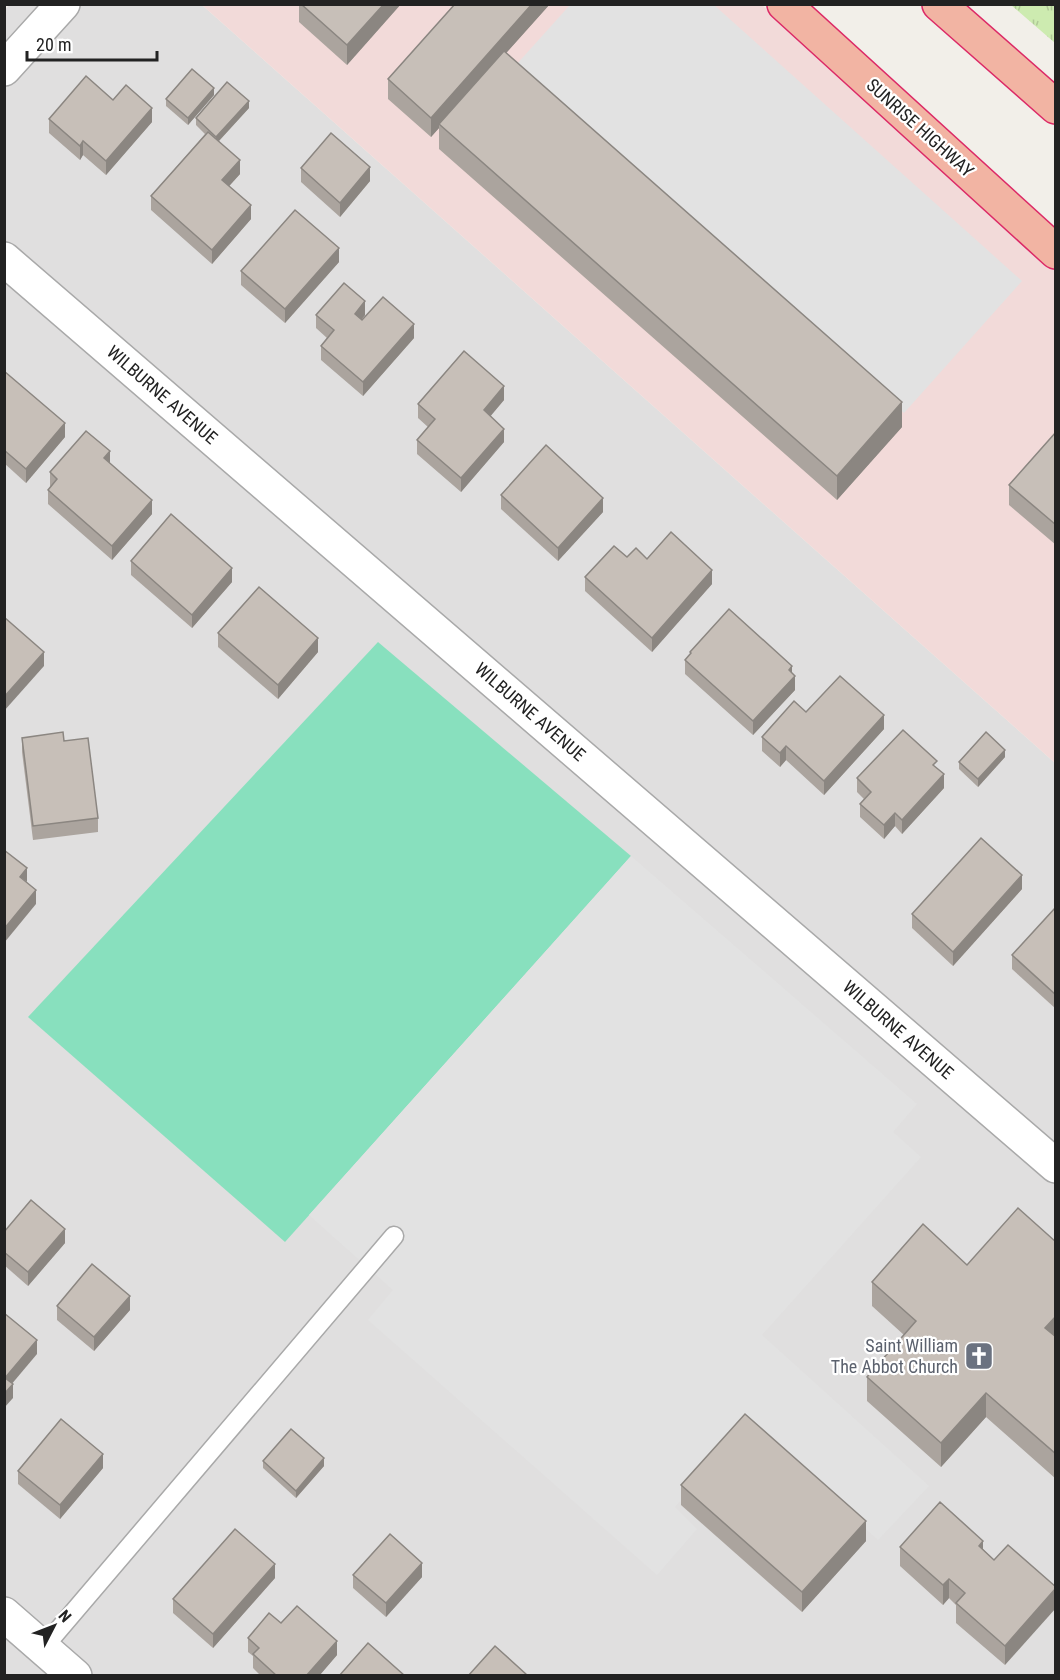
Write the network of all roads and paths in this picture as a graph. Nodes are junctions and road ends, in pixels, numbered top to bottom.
1 (63, 4) edge
2 (784, 4) edge
3 (939, 4) edge
4 (4, 69) edge
5 (1056, 107) edge
6 (1056, 252) edge
7 (4, 259) edge
8 (1056, 1166) edge
9 (394, 1236) dead end
10 (4, 1614) edge
11 (43, 1648) junction
12 (75, 1676) edge

1 - 4 street
2 - 6 highway, SUNRISE HIGHWAY
3 - 5 highway
7 - 8 street, WILBURNE AVENUE
9 - 11 lane
10 - 11 street
11 - 12 street

